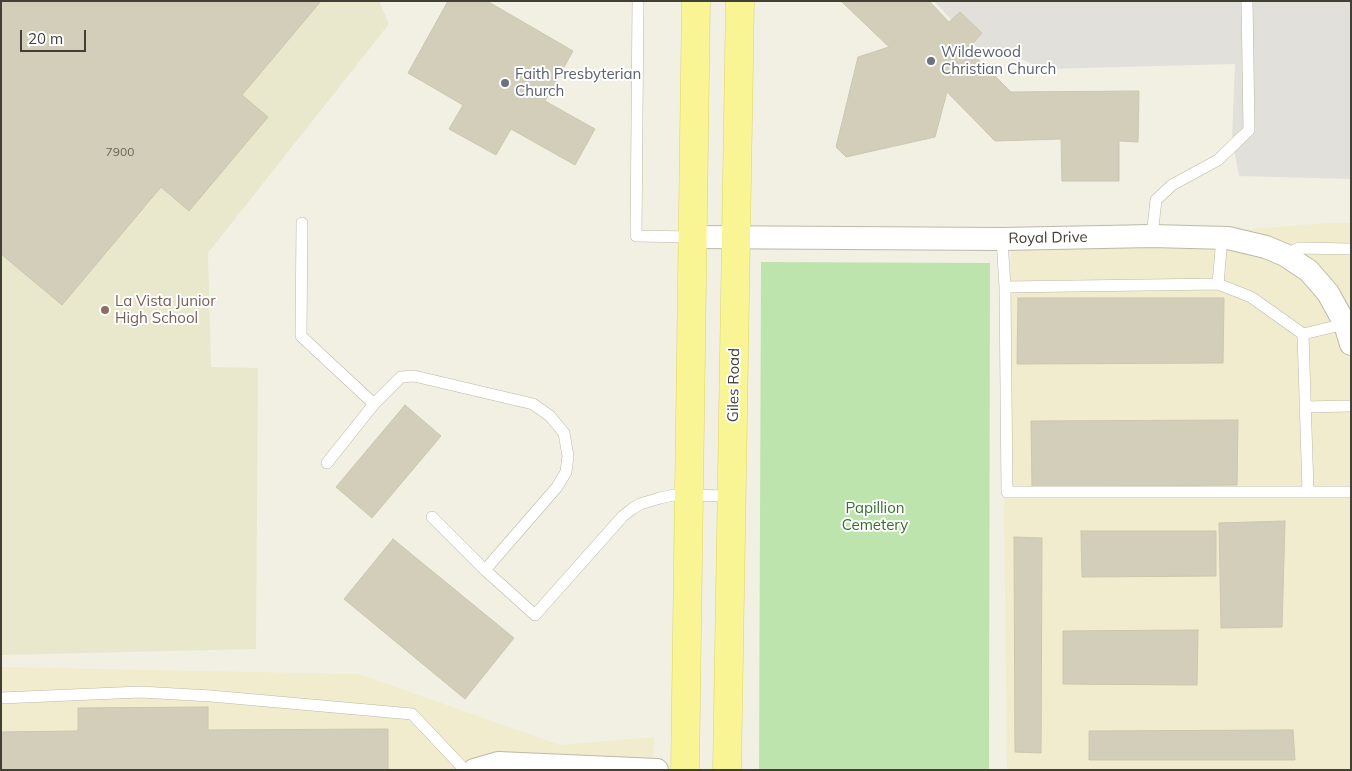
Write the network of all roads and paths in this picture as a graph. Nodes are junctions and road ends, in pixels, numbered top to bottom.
1 (638, 1) edge
2 (696, 1) edge
3 (740, 1) edge
4 (1247, 1) edge
5 (302, 223) dead end
6 (1152, 236) junction
7 (693, 237) junction
8 (736, 238) junction
9 (1222, 238) junction
10 (1002, 239) junction
11 (1351, 249) edge
12 (1285, 255) junction
13 (1218, 284) junction
14 (1005, 287) junction
15 (1304, 334) junction
16 (1348, 334) edge
17 (374, 404) junction
18 (1351, 406) edge
19 (1306, 407) junction
20 (327, 463) dead end
21 (1308, 491) junction
22 (1351, 492) edge
23 (689, 494) junction
24 (732, 496) junction
25 (432, 517) dead end
26 (485, 570) junction
27 (1, 698) edge
28 (465, 770) edge
29 (474, 770) edge
30 (657, 770) edge
31 (685, 770) edge
32 (728, 770) edge

1 - 7 lane
2 - 7 main road
3 - 8 main road, Giles Road
4 - 6 lane
5 - 17 lane
6 - 9 street, Royal Drive
6 - 10 street, Royal Drive
7 - 8 street, Royal Drive
7 - 23 main road
8 - 10 street, Royal Drive
8 - 24 main road, Giles Road
9 - 12 street, Royal Drive
9 - 13 lane
10 - 14 lane
11 - 12 lane
12 - 16 street, Royal Drive
13 - 14 lane
13 - 15 lane
14 - 21 lane
15 - 16 lane
15 - 19 lane
17 - 20 lane
17 - 26 lane
18 - 19 lane
19 - 21 lane
21 - 22 lane
23 - 24 lane
23 - 26 lane
23 - 31 main road
24 - 32 main road, Giles Road
25 - 26 lane
27 - 28 lane
29 - 30 street

